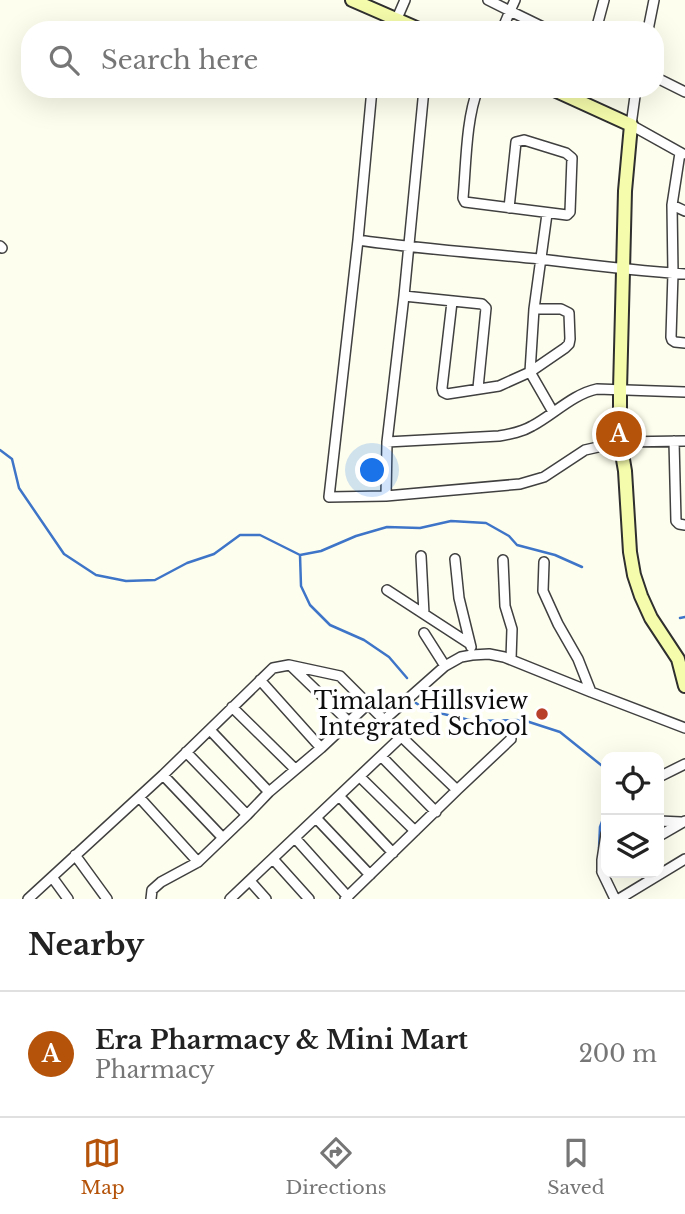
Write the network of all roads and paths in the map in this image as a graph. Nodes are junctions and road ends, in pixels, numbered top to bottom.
1 (352, 0) edge
2 (405, 0) edge
3 (488, 0) edge
4 (515, 0) edge
5 (604, 0) edge
6 (654, 0) edge
7 (510, 10) junction
8 (390, 21) edge
9 (396, 21) edge
10 (506, 21) edge
11 (532, 21) edge
12 (598, 21) edge
13 (650, 21) edge
14 (664, 82) edge
15 (685, 92) edge
16 (371, 98) edge
17 (423, 98) edge
18 (474, 98) edge
19 (572, 98) edge
20 (635, 98) edge
21 (631, 125) junction
22 (683, 154) edge
23 (672, 205) junction
24 (509, 208) junction
25 (685, 211) edge
26 (547, 214) junction
27 (358, 240) junction
28 (409, 247) junction
29 (540, 259) junction
30 (623, 270) junction
31 (673, 273) junction
32 (685, 274) edge
33 (404, 296) junction
34 (452, 302) junction
35 (534, 309) junction
36 (685, 343) edge
37 (530, 372) junction
38 (478, 388) junction
39 (620, 390) junction
40 (685, 392) edge
41 (553, 412) junction
42 (674, 441) junction
43 (685, 441) edge
44 (387, 442) junction
45 (621, 442) junction
46 (386, 496) junction
47 (685, 525) edge
48 (421, 556) dead end
49 (455, 559) dead end
50 (503, 560) dead end
51 (544, 562) dead end
52 (387, 590) dead end
53 (424, 614) junction
54 (424, 633) dead end
55 (470, 644) junction
56 (472, 655) junction
57 (511, 660) junction
58 (289, 665) junction
59 (445, 666) junction
60 (260, 680) junction
61 (685, 686) edge
62 (591, 692) junction
63 (369, 703) junction
64 (232, 707) junction
65 (384, 720) junction
66 (349, 722) junction
67 (685, 728) edge
68 (211, 730) junction
69 (401, 737) junction
70 (511, 739) dead end
71 (321, 748) junction
72 (186, 752) junction
73 (381, 756) junction
74 (685, 764) edge
75 (295, 769) junction
76 (664, 774) edge
77 (163, 775) junction
78 (360, 776) junction
79 (457, 790) junction
80 (269, 792) junction
81 (339, 796) junction
82 (139, 797) junction
83 (436, 812) junction
84 (247, 816) junction
85 (316, 818) junction
86 (664, 821) edge
87 (684, 821) edge
88 (415, 831) junction
89 (664, 833) edge
90 (222, 837) junction
91 (295, 838) junction
92 (393, 853) junction
93 (75, 855) junction
94 (273, 859) junction
95 (685, 859) edge
96 (198, 862) junction
97 (370, 875) junction
98 (52, 877) junction
99 (607, 878) edge
100 (250, 881) junction
101 (346, 898) edge
102 (28, 899) edge
103 (68, 899) edge
104 (107, 899) edge
105 (151, 899) edge
106 (230, 899) edge
107 (266, 899) edge
108 (309, 899) edge
109 (617, 899) edge

1 - 8 street
2 - 9 street
3 - 7 street
4 - 7 street
5 - 12 street
6 - 13 street
7 - 10 street
7 - 11 street
14 - 15 street
16 - 27 street
17 - 28 street
18 - 24 street
19 - 21 street
20 - 21 street
21 - 22 street
21 - 30 street
22 - 23 street
23 - 25 street
23 - 31 street
24 - 26 street
24 - 26 street
26 - 29 street
27 - 28 street
27 - 46 street
28 - 29 street
28 - 33 street
29 - 30 street
29 - 35 street
30 - 31 street
30 - 39 street
31 - 32 street
31 - 36 street
33 - 34 street
33 - 44 street
34 - 38 street
34 - 38 street
35 - 37 street
35 - 37 street
37 - 38 street
37 - 41 street
39 - 40 street
39 - 41 street
39 - 45 street
41 - 44 street
42 - 43 street
42 - 45 street
42 - 47 street
44 - 46 street
45 - 46 street
45 - 61 street
48 - 53 street
49 - 55 street
50 - 57 street
51 - 62 street
52 - 53 street
53 - 55 street
54 - 59 street
55 - 56 street
56 - 57 street
56 - 59 street
57 - 62 street
58 - 60 street
58 - 63 street
58 - 66 street
59 - 65 street
60 - 64 street
60 - 71 street
62 - 67 street
63 - 65 street
63 - 66 street
64 - 68 street
64 - 75 street
65 - 69 street
66 - 71 street
68 - 72 street
68 - 80 street
69 - 73 street
69 - 79 street
70 - 79 street
71 - 75 street
72 - 77 street
72 - 84 street
73 - 78 street
73 - 83 street
74 - 76 street
75 - 80 street
77 - 82 street
77 - 90 street
78 - 81 street
78 - 88 street
79 - 83 street
80 - 84 street
81 - 85 street
81 - 92 street
82 - 93 street
82 - 96 street
83 - 88 street
84 - 90 street
85 - 91 street
85 - 97 street
86 - 87 street
87 - 89 street
88 - 92 street
90 - 96 street
91 - 94 street
91 - 101 street
92 - 97 street
93 - 98 street
93 - 104 street
94 - 100 street
94 - 108 street
95 - 109 street
96 - 105 street
97 - 101 street
98 - 102 street
98 - 103 street
99 - 109 street
100 - 106 street
100 - 107 street

